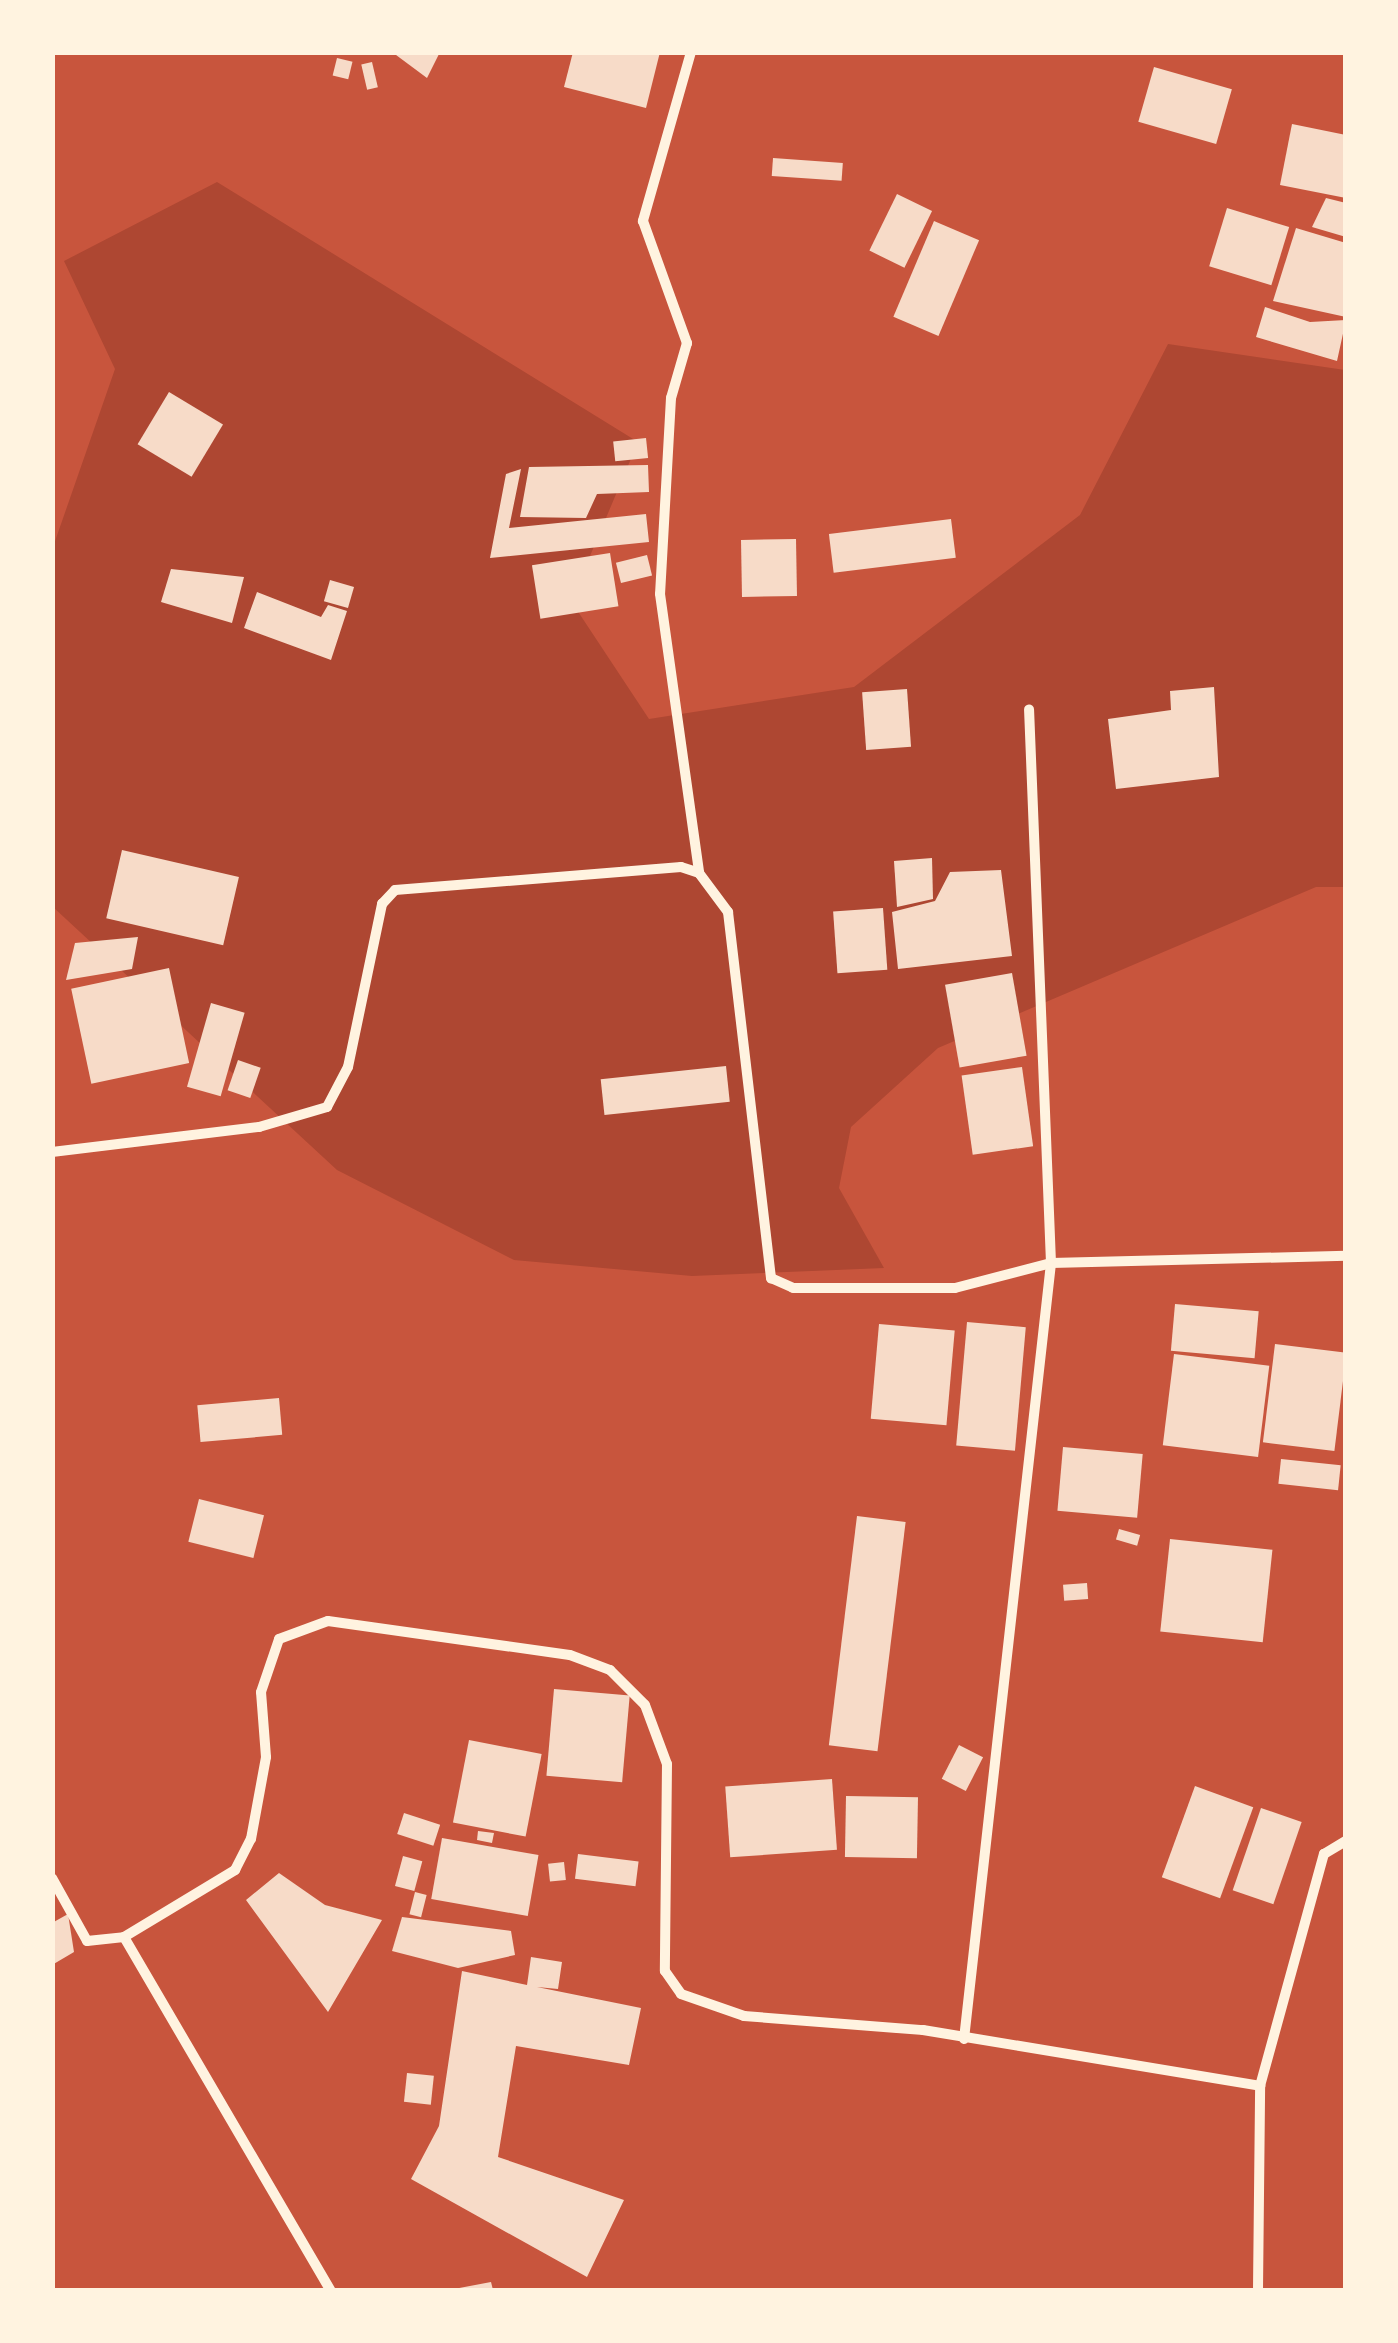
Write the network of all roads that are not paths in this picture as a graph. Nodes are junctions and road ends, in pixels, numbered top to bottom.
1 (691, 52) edge
2 (1029, 709) dead end
3 (699, 873) junction
4 (52, 1152) edge
5 (1346, 1256) edge
6 (1051, 1263) junction
7 (1346, 1841) edge
8 (52, 1878) edge
9 (124, 1937) junction
10 (964, 2038) junction
11 (1260, 2086) junction
12 (330, 2290) edge
13 (1258, 2290) edge

1 - 3 street
2 - 6 street
3 - 4 street
3 - 6 street
5 - 6 street
6 - 10 street
7 - 11 street
8 - 9 street
9 - 10 street
9 - 12 street
10 - 11 street
11 - 13 street

